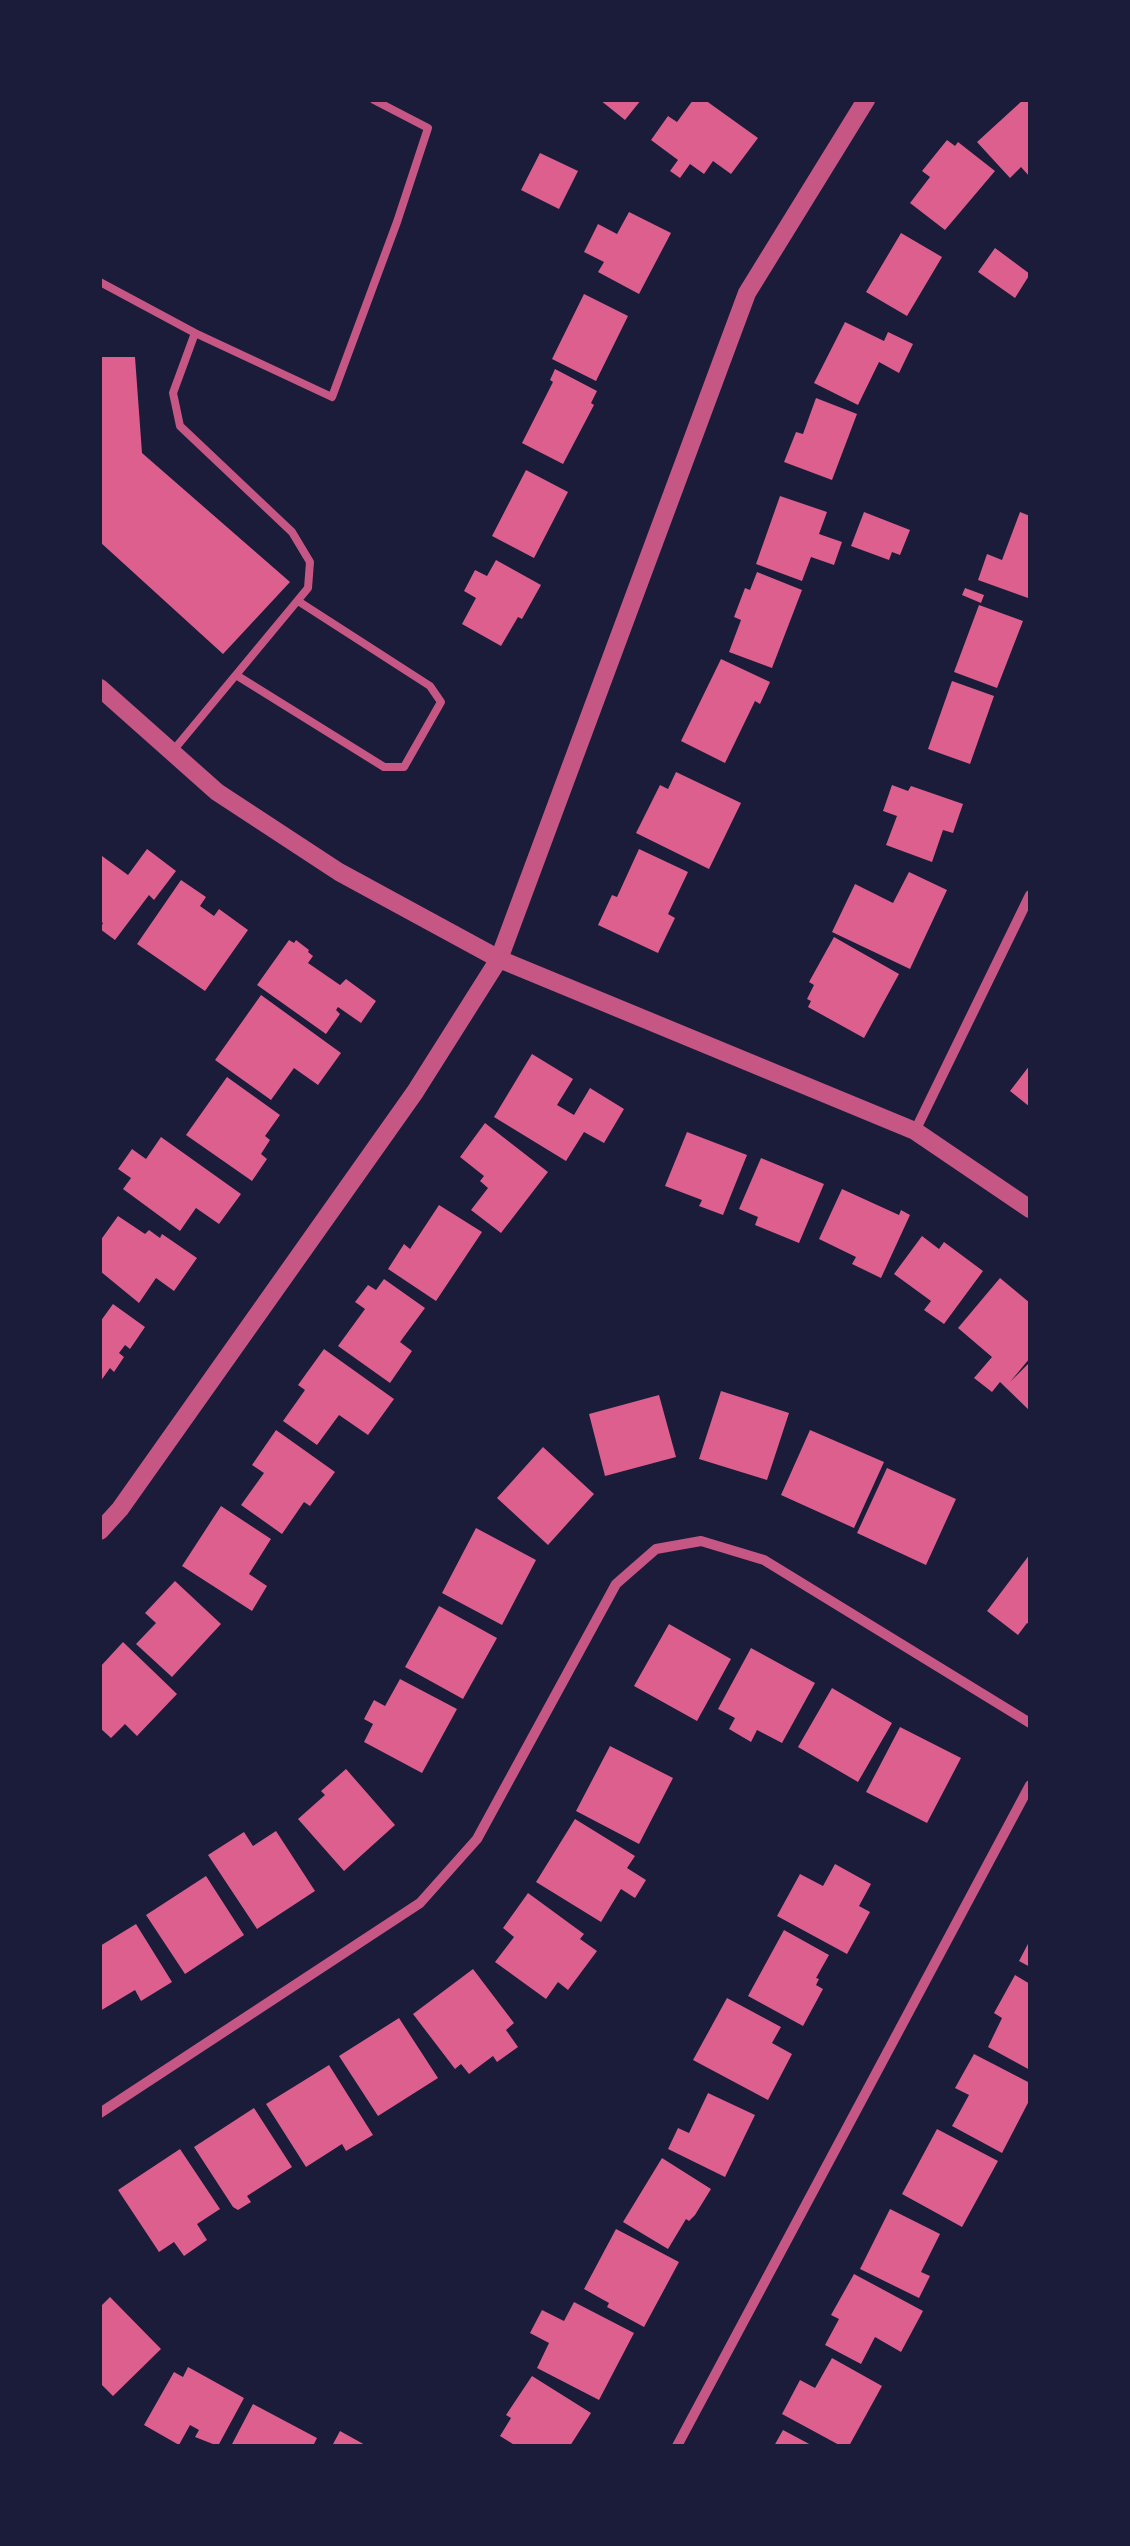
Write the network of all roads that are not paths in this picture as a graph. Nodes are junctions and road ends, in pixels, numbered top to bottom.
1 (374, 100) edge
2 (862, 102) edge
3 (100, 282) edge
4 (195, 333) junction
5 (298, 601) junction
6 (236, 675) junction
7 (100, 688) edge
8 (172, 752) junction
9 (1030, 894) edge
10 (500, 959) junction
11 (916, 1131) junction
12 (1030, 1209) edge
13 (100, 1531) edge
14 (1030, 1723) edge
15 (1030, 1785) edge
16 (100, 2112) edge
17 (676, 2446) edge

1 - 4 lane
2 - 10 street
3 - 4 lane
4 - 5 lane
5 - 6 lane
5 - 6 lane
6 - 8 lane
7 - 8 street
8 - 10 street
9 - 11 street
10 - 11 street
10 - 13 street
11 - 12 street
14 - 16 street
15 - 17 street

